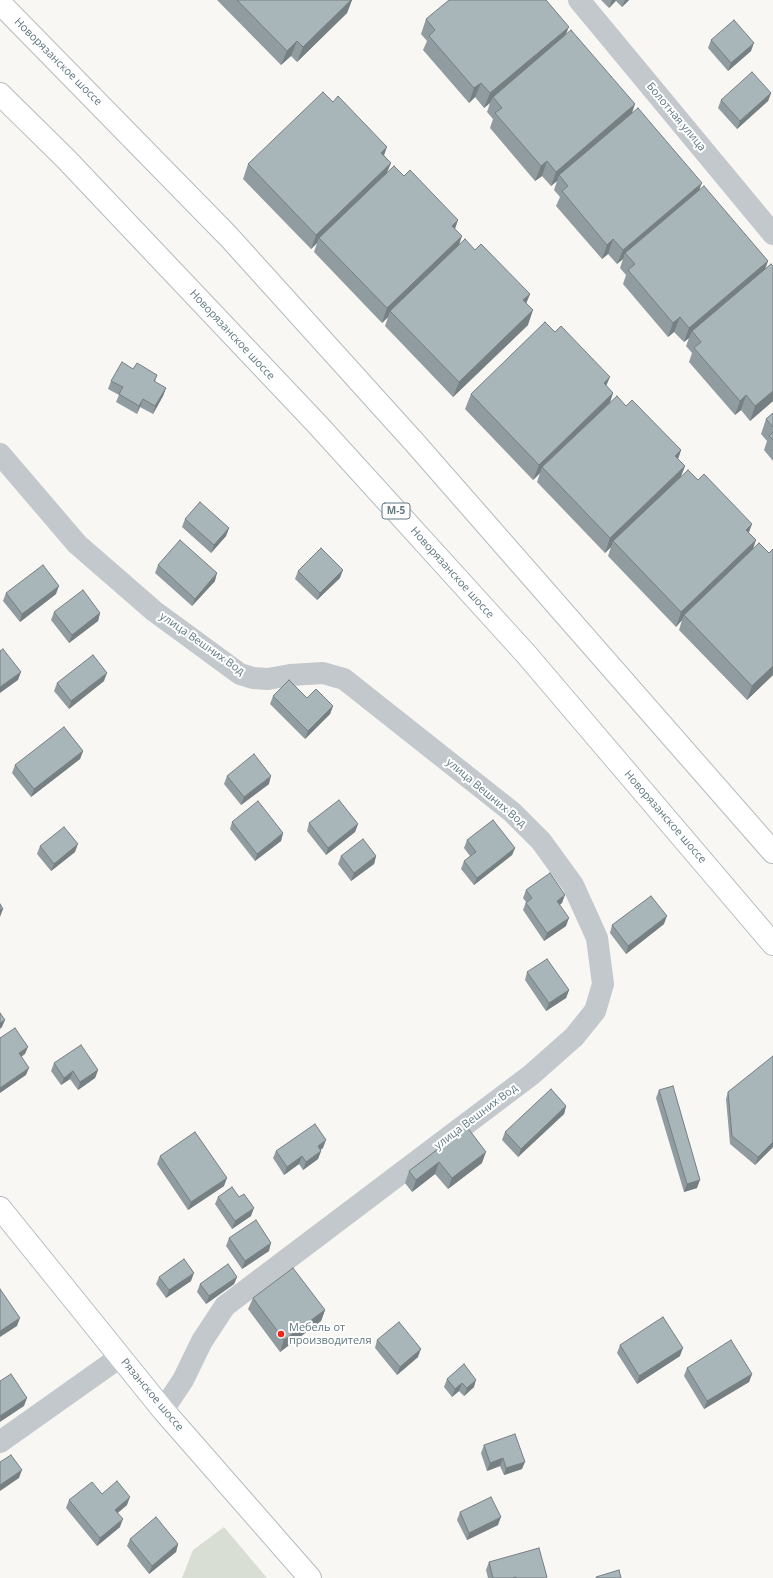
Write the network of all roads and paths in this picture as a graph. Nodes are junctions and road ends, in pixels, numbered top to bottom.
1 (579, 0) edge
2 (0, 3) edge
3 (0, 94) edge
4 (773, 234) edge
5 (0, 454) edge
6 (772, 851) edge
7 (773, 944) edge
8 (0, 1208) edge
9 (120, 1357) junction
10 (163, 1410) junction
11 (0, 1442) edge
12 (310, 1578) edge

1 - 4 street, Болотная улица
2 - 6 main road, Новорязанское шоссе
3 - 7 main road, Новорязанское шоссе / М-5
5 - 10 street, улица Вешних Вод
8 - 9 main road, Рязанское шоссе
9 - 10 main road, Рязанское шоссе
9 - 11 street
10 - 12 main road, Рязанское шоссе

